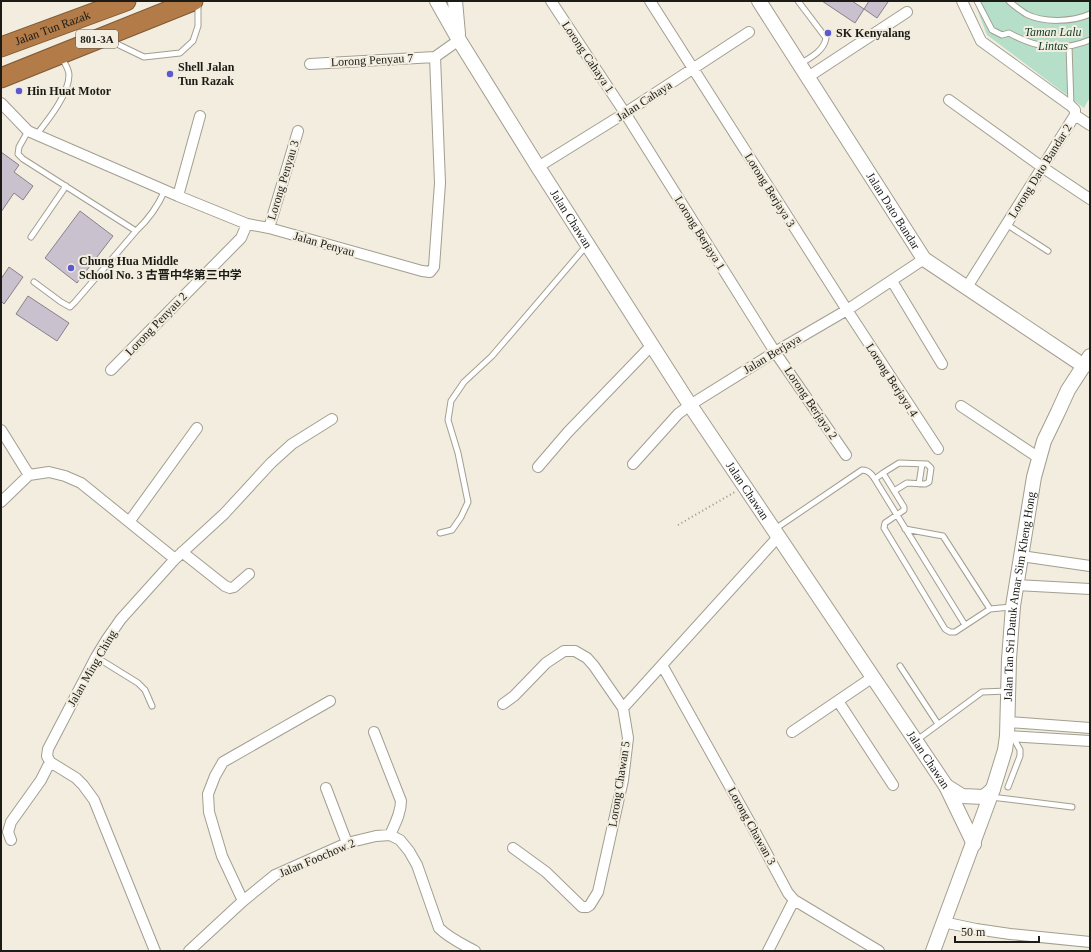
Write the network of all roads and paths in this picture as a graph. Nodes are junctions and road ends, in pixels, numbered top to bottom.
1 (126, 1) edge
2 (193, 1) edge
3 (198, 1) edge
4 (437, 1) edge
5 (455, 1) edge
6 (551, 1) edge
7 (650, 1) edge
8 (798, 1) edge
9 (962, 1) edge
10 (977, 1) edge
11 (1009, 1) edge
12 (762, 2) edge
13 (907, 12) dead end
14 (1090, 14) edge
15 (749, 32) dead end
16 (105, 35) junction
17 (459, 40) junction
18 (1090, 40) edge
19 (1069, 46) junction
20 (1, 47) edge
21 (60, 54) junction
22 (435, 57) junction
23 (310, 64) dead end
24 (800, 65) junction
25 (693, 69) junction
26 (808, 77) junction
27 (1, 78) edge
28 (949, 100) dead end
29 (1, 103) edge
30 (1073, 110) junction
31 (625, 113) junction
32 (200, 116) dead end
33 (1090, 125) edge
34 (298, 131) dead end
35 (33, 133) junction
36 (538, 167) junction
37 (1042, 167) junction
38 (66, 186) junction
39 (165, 190) junction
40 (178, 196) junction
41 (1090, 199) edge
42 (247, 224) junction
43 (1006, 224) junction
44 (268, 228) junction
45 (136, 231) junction
46 (31, 236) dead end
47 (588, 245) junction
48 (1048, 250) dead end
49 (924, 259) junction
50 (892, 280) junction
51 (34, 282) dead end
52 (967, 287) junction
53 (847, 310) junction
54 (652, 345) junction
55 (775, 352) junction
56 (1087, 361) edge
57 (942, 364) dead end
58 (111, 370) dead end
59 (690, 405) junction
60 (961, 406) dead end
61 (332, 419) dead end
62 (197, 428) dead end
63 (1, 430) edge
64 (938, 449) dead end
65 (846, 455) dead end
66 (1039, 458) junction
67 (633, 464) dead end
68 (922, 464) junction
69 (538, 467) dead end
70 (883, 474) junction
71 (29, 475) junction
72 (875, 479) junction
73 (919, 484) junction
74 (745, 487) junction
75 (894, 491) junction
76 (1, 502) edge
77 (897, 516) junction
78 (129, 522) junction
79 (678, 525) dead end
80 (906, 529) junction
81 (440, 532) dead end
82 (776, 533) junction
83 (179, 555) junction
84 (1021, 556) junction
85 (1090, 566) edge
86 (249, 574) dead end
87 (1016, 585) junction
88 (1090, 589) edge
89 (1013, 606) junction
90 (990, 609) junction
91 (965, 625) junction
92 (96, 657) junction
93 (662, 665) junction
94 (900, 666) dead end
95 (873, 677) junction
96 (1008, 692) junction
97 (330, 701) dead end
98 (838, 701) junction
99 (503, 704) dead end
100 (152, 706) dead end
101 (623, 708) junction
102 (938, 724) junction
103 (1090, 728) edge
104 (1009, 731) junction
105 (374, 732) dead end
106 (792, 732) dead end
107 (916, 741) junction
108 (1090, 741) edge
109 (50, 762) junction
110 (893, 785) dead end
111 (946, 786) junction
112 (1008, 786) dead end
113 (326, 788) dead end
114 (992, 793) junction
115 (1072, 807) dead end
116 (390, 835) junction
117 (11, 840) dead end
118 (347, 843) junction
119 (974, 844) junction
120 (513, 848) dead end
121 (794, 900) junction
122 (243, 901) junction
123 (944, 922) junction
124 (1090, 942) edge
125 (155, 951) edge
126 (189, 951) edge
127 (475, 951) edge
128 (768, 951) edge
129 (879, 951) edge
130 (933, 951) edge

1 - 20 highway, Jalan Tun Razak
2 - 16 highway, 801-3A
3 - 16 lane
4 - 17 street, Jalan Chawan
5 - 17 street
6 - 31 street, Lorong Cahaya 1
7 - 25 street, Lorong Berjaya 3
8 - 24 lane
9 - 30 street, Lorong Dato Bandar 2
10 - 19 lane
11 - 14 lane
12 - 24 street, Jalan Dato Bandar
13 - 26 street
15 - 25 street, Jalan Cahaya
16 - 21 highway, 801-3A
17 - 22 street
17 - 36 street, Jalan Chawan
18 - 19 lane
19 - 30 lane
21 - 27 highway, 801-3A
21 - 35 lane
22 - 23 street, Lorong Penyau 7
22 - 44 street, Jalan Penyau
24 - 26 street, Jalan Dato Bandar
25 - 31 street, Jalan Cahaya
25 - 53 street, Lorong Berjaya 3
26 - 49 street, Jalan Dato Bandar
28 - 37 street
29 - 35 street, Jalan Penyau
30 - 33 street
30 - 37 street, Lorong Dato Bandar 2
31 - 36 street, Jalan Cahaya
31 - 55 street, Lorong Berjaya 1
32 - 40 street
34 - 44 street, Lorong Penyau 3
35 - 38 lane
35 - 39 street, Jalan Penyau
36 - 47 street, Jalan Chawan
37 - 41 street
37 - 43 street, Lorong Dato Bandar 2
38 - 45 lane
38 - 46 lane
39 - 40 street, Jalan Penyau
39 - 45 lane
40 - 42 street, Jalan Penyau
42 - 44 street, Jalan Penyau
42 - 58 street, Lorong Penyau 2
43 - 48 lane
43 - 52 street, Lorong Dato Bandar 2
45 - 51 lane
47 - 54 street, Jalan Chawan
47 - 81 lane
49 - 50 street, Jalan Berjaya
49 - 52 street, Jalan Dato Bandar
50 - 53 street, Jalan Berjaya
50 - 57 street
52 - 56 street, Jalan Dato Bandar
53 - 55 street, Jalan Berjaya
53 - 64 street, Lorong Berjaya 4
54 - 59 street, Jalan Chawan
54 - 69 street
55 - 59 street, Jalan Berjaya
55 - 65 street, Lorong Berjaya 2
56 - 66 street, Jalan Tan Sri Datuk Amar Sim Kheng Hong
59 - 67 street, Jalan Berjaya
59 - 74 street, Jalan Chawan
60 - 66 street
61 - 83 street, Jalan Ming Ching
62 - 78 street
63 - 71 street
66 - 84 street, Jalan Tan Sri Datuk Amar Sim Kheng Hong
68 - 70 lane
68 - 73 lane
68 - 73 lane
70 - 72 lane
70 - 75 lane
71 - 76 street
71 - 78 street
72 - 77 lane
72 - 82 lane
73 - 75 lane
74 - 79 path
74 - 82 street, Jalan Chawan
75 - 77 lane
77 - 80 lane
77 - 91 lane
78 - 83 street
80 - 90 lane
80 - 91 lane
82 - 93 street
82 - 95 street, Jalan Chawan
83 - 86 street
83 - 92 street, Jalan Ming Ching
84 - 85 street
84 - 87 street, Jalan Tan Sri Datuk Amar Sim Kheng Hong
87 - 88 street
87 - 89 street, Jalan Tan Sri Datuk Amar Sim Kheng Hong
89 - 90 lane
89 - 96 street, Jalan Tan Sri Datuk Amar Sim Kheng Hong
90 - 91 lane
92 - 100 lane
92 - 109 street, Jalan Ming Ching
93 - 101 street
93 - 121 street, Lorong Chawan 3
94 - 102 lane
95 - 98 street
95 - 107 street, Jalan Chawan
96 - 102 lane
96 - 104 street, Jalan Tan Sri Datuk Amar Sim Kheng Hong
97 - 122 street
98 - 106 street
98 - 110 street
99 - 101 street, Lorong Chawan 5
101 - 120 street, Lorong Chawan 5
102 - 107 lane
103 - 104 street
104 - 108 street
104 - 112 lane
104 - 114 street, Jalan Tan Sri Datuk Amar Sim Kheng Hong
105 - 116 street
107 - 111 street, Jalan Chawan
109 - 117 street
109 - 125 street
111 - 114 street
111 - 119 street, Jalan Chawan
113 - 118 street
114 - 115 lane
114 - 119 street, Jalan Tan Sri Datuk Amar Sim Kheng Hong
116 - 118 street, Jalan Foochow 2
116 - 127 street
118 - 122 street, Jalan Foochow 2
119 - 123 street
121 - 128 street
121 - 129 street, Lorong Chawan 3
122 - 126 street, Jalan Foochow 2
123 - 124 street
123 - 130 street

